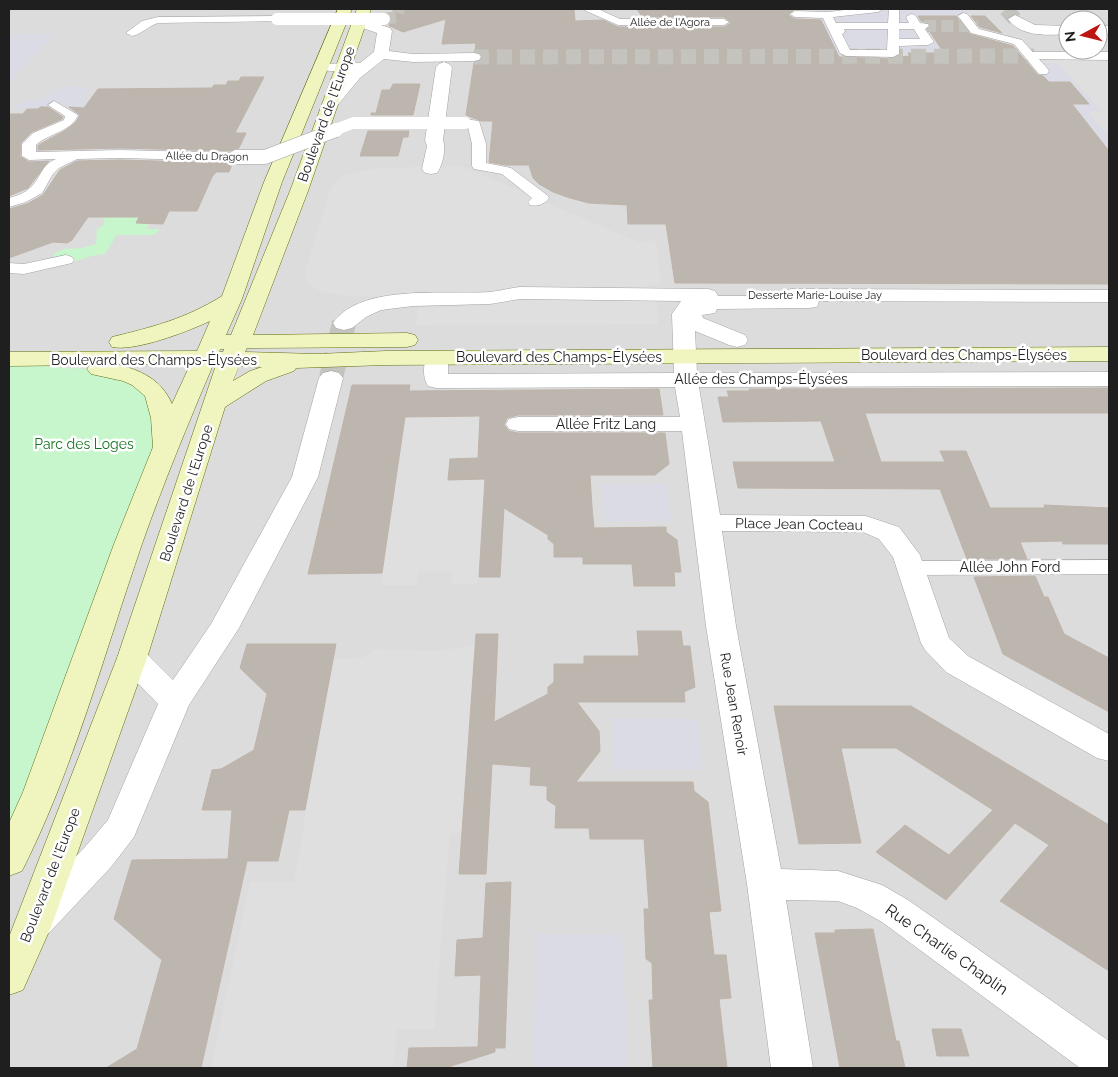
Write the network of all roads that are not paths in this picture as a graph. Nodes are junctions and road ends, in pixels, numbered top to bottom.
1 (345, 9) edge
2 (590, 9) edge
3 (878, 9) edge
4 (894, 9) edge
5 (906, 9) edge
6 (795, 14) dead end
7 (362, 15) edge
8 (828, 15) junction
9 (963, 16) tunnel mouth
10 (384, 20) tunnel mouth
11 (724, 22) dead end
12 (1018, 22) joint
13 (894, 26) junction
14 (921, 26) junction
15 (978, 26) tunnel mouth
16 (1058, 30) edge
17 (839, 32) dead end
18 (132, 33) dead end
19 (894, 42) junction
20 (380, 54) junction
21 (1034, 56) tunnel mouth
22 (1109, 56) edge
23 (474, 57) tunnel mouth
24 (445, 62) junction
25 (320, 67) junction
26 (342, 67) junction
27 (364, 68) junction
28 (1043, 71) dead end
29 (330, 104) junction
30 (54, 105) dead end
31 (434, 140) junction
32 (29, 156) junction
33 (80, 156) junction
34 (431, 169) dead end
35 (412, 170) dead end
36 (47, 172) junction
37 (15, 201) edge
38 (536, 202) dead end
39 (66, 260) dead end
40 (9, 268) edge
41 (1109, 296) edge
42 (231, 299) junction
43 (818, 299) junction
44 (254, 305) junction
45 (344, 323) tunnel mouth
46 (1109, 338) edge
47 (304, 340) junction
48 (737, 340) junction
49 (120, 342) junction
50 (9, 344) edge
51 (221, 350) junction
52 (1109, 354) edge
53 (437, 358) junction
54 (9, 359) edge
55 (70, 359) junction
56 (684, 359) junction
57 (328, 369) junction
58 (1109, 379) edge
59 (215, 403) junction
60 (518, 424) dead end
61 (693, 424) junction
62 (164, 450) junction
63 (708, 523) junction
64 (1109, 567) edge
65 (910, 568) junction
66 (132, 658) junction
67 (175, 702) junction
68 (1109, 749) edge
69 (9, 861) edge
70 (765, 884) junction
71 (32, 927) junction
72 (9, 978) edge
73 (1109, 1065) edge
74 (792, 1068) edge

1 - 25 main road, Boulevard de l'Europe
2 - 11 street, Allée de l'Agora
3 - 8 street
4 - 13 street
5 - 14 street
6 - 8 street
7 - 20 street
7 - 26 main road, Boulevard de l'Europe
8 - 19 street
9 - 28 street
10 - 18 street, bridge
12 - 15 street
12 - 16 street
13 - 14 street
13 - 17 street
13 - 19 street
14 - 19 street
20 - 24 street
20 - 27 street
21 - 22 street
23 - 24 street
24 - 31 street
25 - 26 street
25 - 42 main road, Boulevard de l'Europe
26 - 27 street
26 - 29 main road, Boulevard de l'Europe
27 - 29 street
29 - 44 main road, Boulevard de l'Europe
30 - 32 street
31 - 34 street
31 - 35 street
32 - 33 street, Allée du Dragon
32 - 36 street
33 - 36 street
33 - 38 street, Allée du Dragon, bridge
36 - 37 street
39 - 40 street
41 - 43 street, Desserte Marie-Louise Jay
42 - 49 main road
42 - 51 main road, Boulevard de l'Europe
43 - 45 street, Desserte Marie-Louise Jay
43 - 48 street
43 - 56 street, Rue Jean Renoir
44 - 47 main road
44 - 51 main road, Boulevard de l'Europe
46 - 48 main road, Boulevard des Champs-Élysées
47 - 51 main road, Boulevard des Champs-Élysées
47 - 56 main road, Boulevard des Champs-Élysées
48 - 56 main road, Boulevard des Champs-Élysées
49 - 50 main road, Boulevard des Champs-Élysées
49 - 51 main road, Boulevard des Champs-Élysées
51 - 55 main road, Boulevard des Champs-Élysées
51 - 57 main road, Boulevard des Champs-Élysées
51 - 59 main road, Boulevard de l'Europe
51 - 62 main road, Boulevard de l'Europe
52 - 56 main road, Boulevard des Champs-Élysées
53 - 56 main road, Boulevard des Champs-Élysées
53 - 56 street, Allée des Champs-Élysées
53 - 57 main road, Boulevard des Champs-Élysées
54 - 55 main road, Boulevard des Champs-Élysées
55 - 62 main road
56 - 58 street, Allée des Champs-Élysées
56 - 61 street, Rue Jean Renoir
57 - 59 main road
57 - 67 street
59 - 66 main road, Boulevard de l'Europe
60 - 61 street, Allée Fritz Lang
61 - 63 street, Rue Jean Renoir
62 - 69 main road, Boulevard de l'Europe
63 - 65 street, Place Jean Cocteau
63 - 70 street, Rue Jean Renoir
64 - 65 street, Allée John Ford
65 - 68 street, Place Jean Cocteau
66 - 67 street
66 - 71 main road, Boulevard de l'Europe
67 - 71 street
70 - 73 street, Rue Charlie Chaplin
70 - 74 street, Rue Jean Renoir
71 - 72 main road, Boulevard de l'Europe

